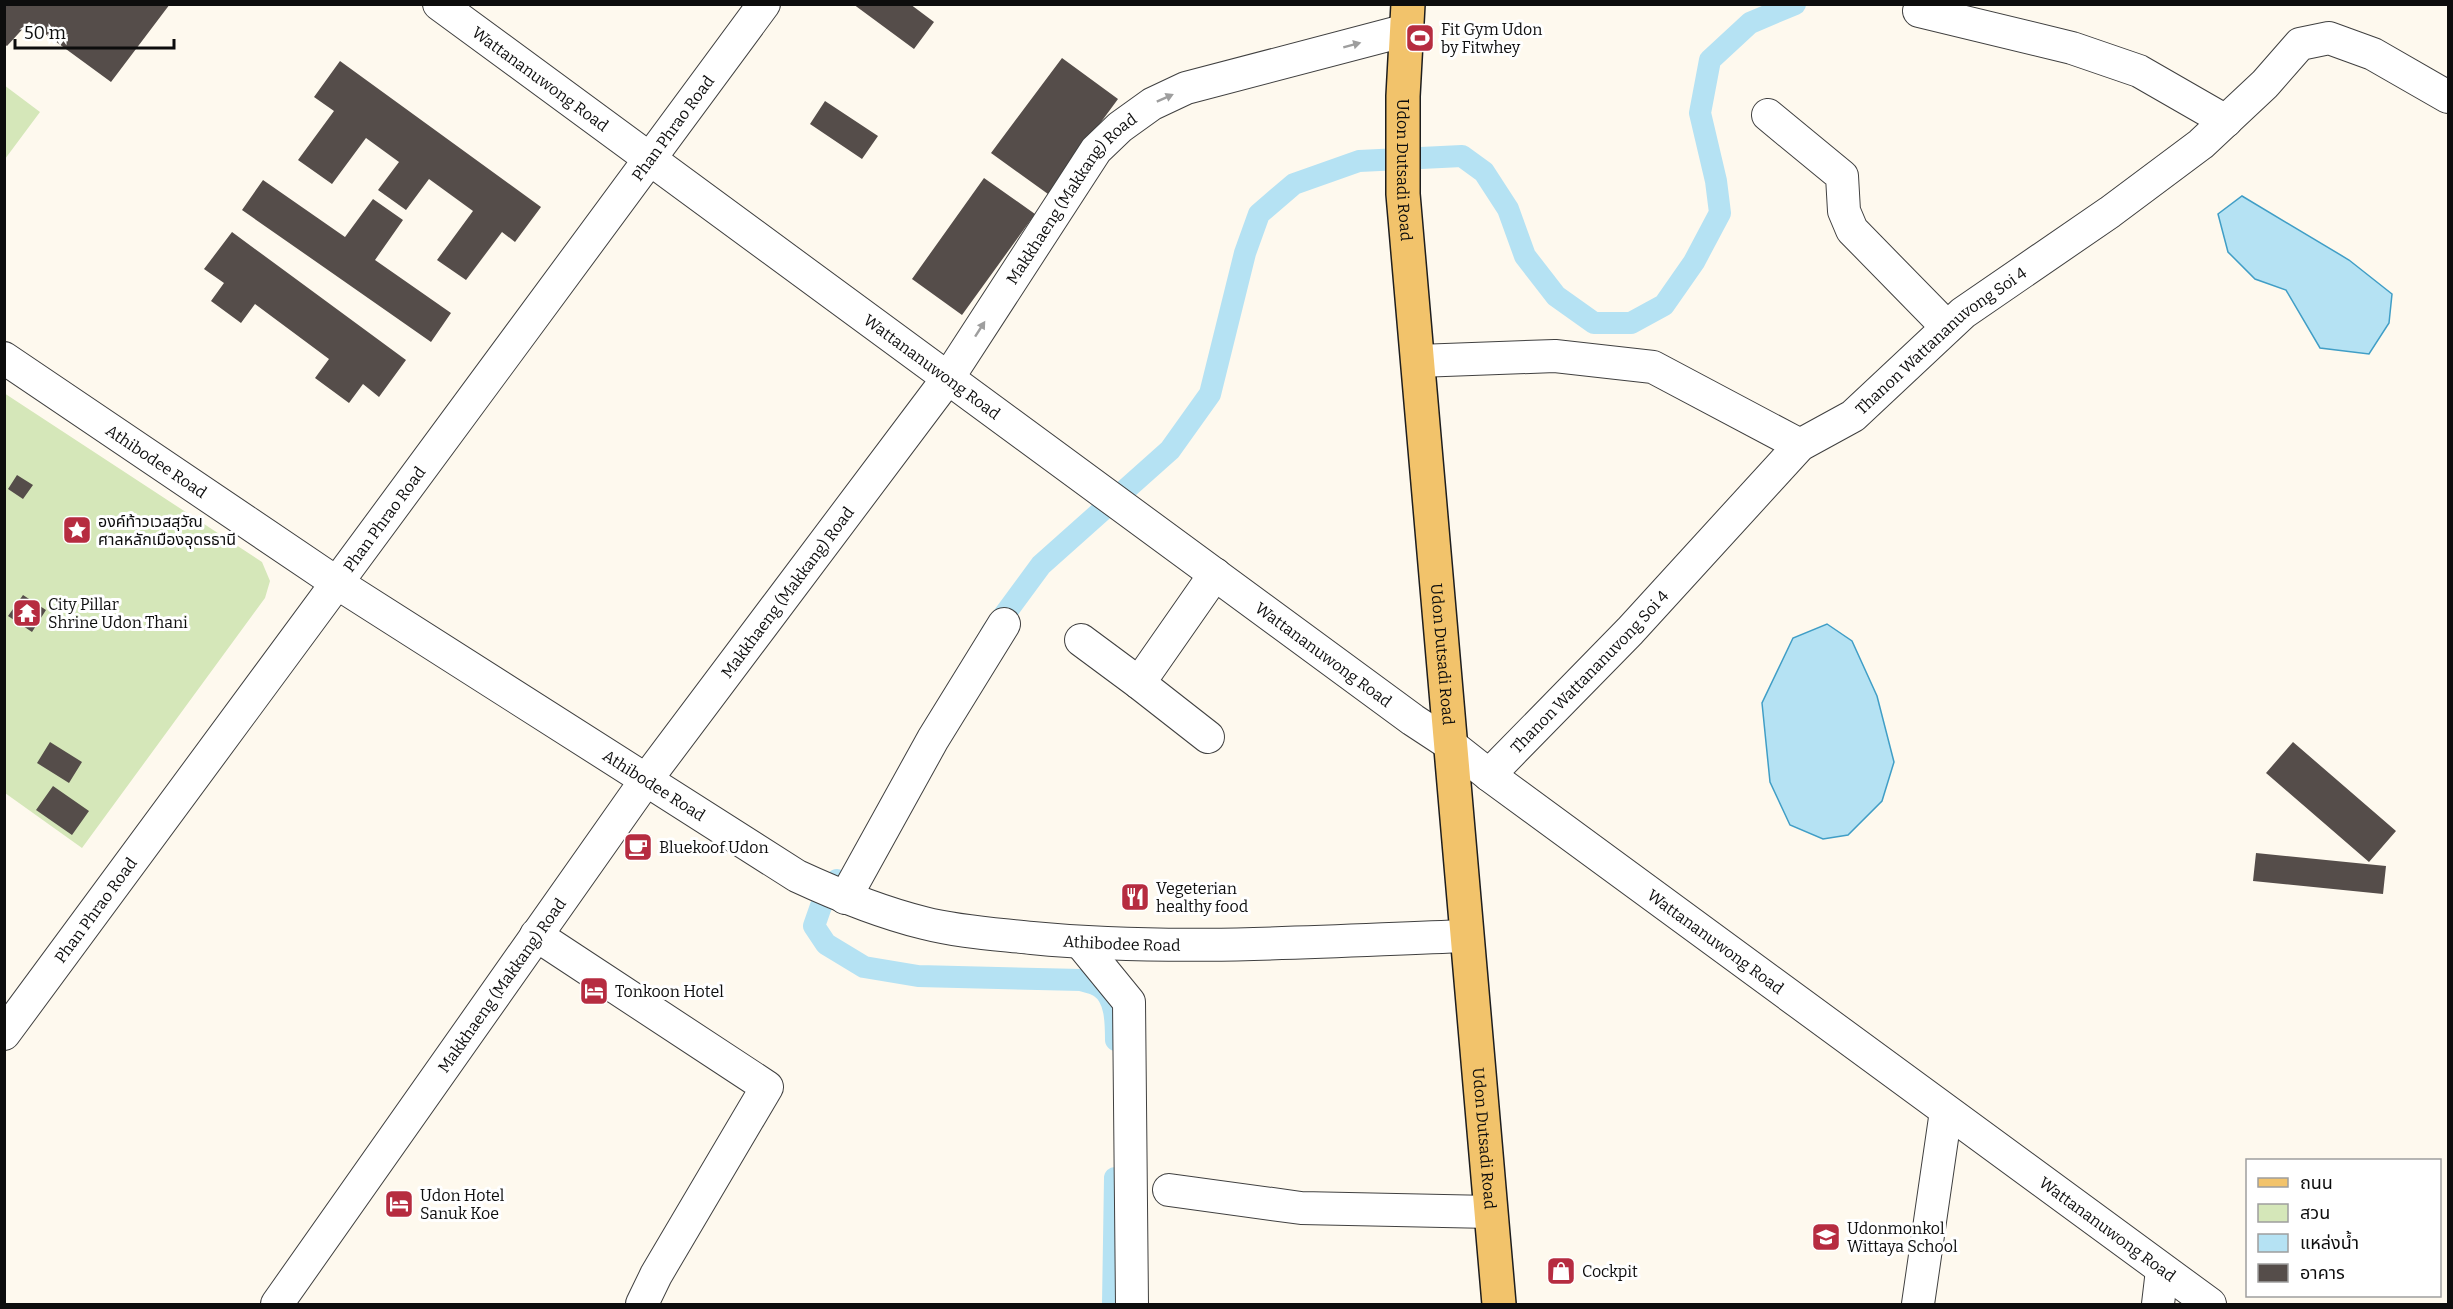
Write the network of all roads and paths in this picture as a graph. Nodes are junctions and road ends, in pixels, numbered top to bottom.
1 (439, 4) edge
2 (764, 4) edge
3 (1919, 11) dead end
4 (1407, 17) edge
5 (2448, 97) edge
6 (1768, 115) dead end
7 (2226, 121) junction
8 (650, 159) junction
9 (1947, 327) junction
10 (4, 358) edge
11 (1418, 361) junction
12 (948, 378) junction
13 (1800, 445) junction
14 (1215, 574) junction
15 (337, 583) junction
16 (1004, 624) dead end
17 (1081, 640) dead end
18 (1138, 682) junction
19 (1208, 737) dead end
20 (1451, 745) junction
21 (1489, 776) junction
22 (646, 780) junction
23 (844, 898) junction
24 (536, 935) junction
25 (1467, 936) junction
26 (1080, 942) junction
27 (4, 1034) edge
28 (1946, 1111) junction
29 (1169, 1190) dead end
30 (1491, 1212) junction
31 (2162, 1270) junction
32 (277, 1305) edge
33 (642, 1305) edge
34 (1132, 1305) edge
35 (1499, 1305) edge
36 (1918, 1305) edge
37 (2158, 1305) edge
38 (2210, 1305) edge

1 - 8 street, Wattananuwong Road
2 - 8 street, Phan Phrao Road
3 - 7 street
4 - 11 main road, Udon Dutsadi Road
12 -> 4 street, Makkhaeng (Makkang) Road
5 - 7 street, Thanon Wattananuvong Soi 4
6 - 9 street
7 - 9 street, Thanon Wattananuvong Soi 4
8 - 12 street, Wattananuwong Road
8 - 15 street, Phan Phrao Road
9 - 13 street, Thanon Wattananuvong Soi 4
10 - 15 street, Athibodee Road
11 - 13 street
11 - 20 main road, Udon Dutsadi Road
12 - 14 street, Wattananuwong Road
12 - 22 street, Makkhaeng (Makkang) Road
13 - 21 street, Thanon Wattananuvong Soi 4
14 - 18 street
14 - 20 street, Wattananuwong Road
15 - 22 street, Athibodee Road
15 - 27 street, Phan Phrao Road
16 - 23 street
17 - 18 street
18 - 19 street
20 - 21 street, Wattananuwong Road
20 - 25 main road, Udon Dutsadi Road
21 - 28 street, Wattananuwong Road
22 - 23 street, Athibodee Road
22 - 24 street, Makkhaeng (Makkang) Road
23 - 26 street, Athibodee Road
24 - 32 street, Makkhaeng (Makkang) Road
24 - 33 street
25 - 26 street, Athibodee Road
25 - 30 main road, Udon Dutsadi Road
26 - 34 street
28 - 31 street, Wattananuwong Road
28 - 36 street
29 - 30 street
30 - 35 main road, Udon Dutsadi Road
31 - 37 street
31 - 38 street, Wattananuwong Road

